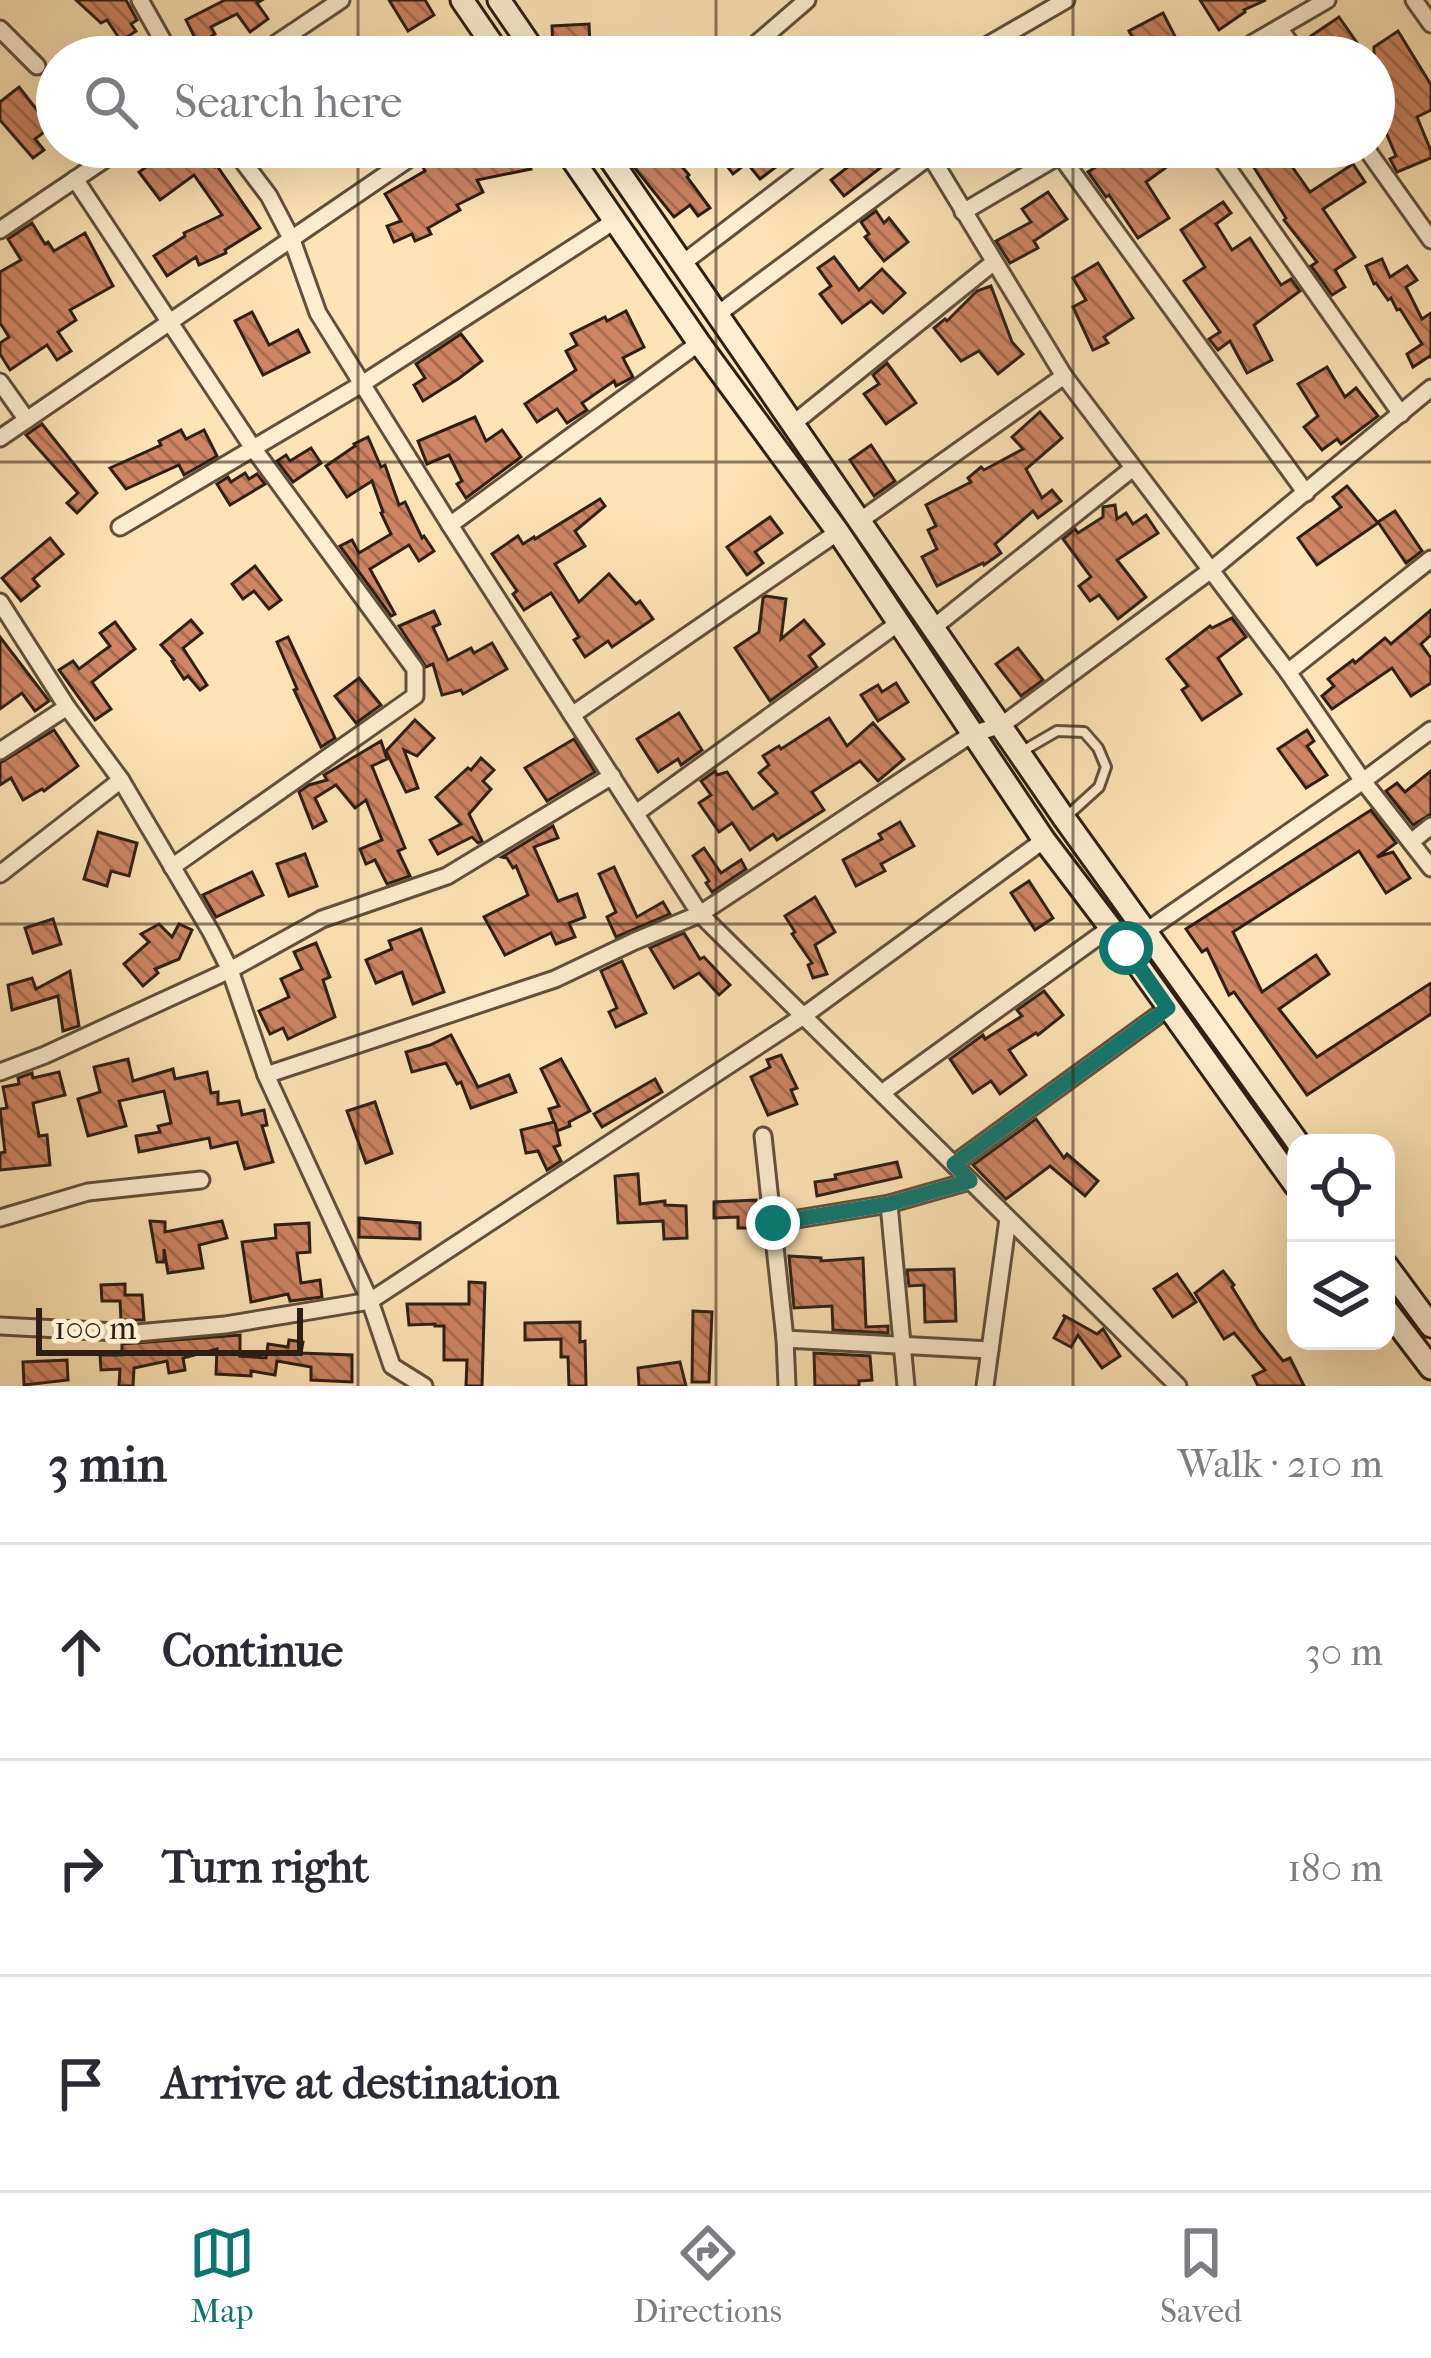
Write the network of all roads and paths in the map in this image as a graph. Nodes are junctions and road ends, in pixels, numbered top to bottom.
1 (140, 0) edge
2 (341, 0) edge
3 (462, 0) edge
4 (499, 0) edge
5 (807, 0) edge
6 (1066, 0) edge
7 (1327, 0) edge
8 (1414, 0) edge
9 (1431, 24) edge
10 (1279, 28) junction
11 (0, 29) edge
12 (160, 36) edge
13 (287, 36) edge
14 (487, 36) edge
15 (524, 36) edge
16 (765, 36) edge
17 (1003, 36) edge
18 (1265, 36) edge
19 (1285, 36) edge
20 (36, 65) edge
21 (91, 168) edge
22 (248, 168) edge
23 (396, 168) edge
24 (579, 168) edge
25 (616, 168) edge
26 (807, 168) edge
27 (906, 168) edge
28 (937, 168) edge
29 (1038, 168) edge
30 (1079, 168) edge
31 (1228, 168) edge
32 (1380, 168) edge
33 (75, 179) junction
34 (963, 212) junction
35 (616, 220) junction
36 (0, 230) edge
37 (292, 240) junction
38 (1431, 240) edge
39 (994, 262) junction
40 (683, 263) junction
41 (718, 314) junction
42 (171, 322) junction
43 (699, 343) junction
44 (1064, 376) junction
45 (0, 382) edge
46 (362, 384) junction
47 (1431, 388) edge
48 (1401, 414) junction
49 (26, 420) junction
50 (794, 423) junction
51 (0, 438) edge
52 (253, 448) junction
53 (1133, 468) junction
54 (1306, 493) junction
55 (861, 520) junction
56 (450, 525) junction
57 (120, 527) dead end
58 (838, 532) junction
59 (1431, 559) edge
60 (1210, 570) junction
61 (0, 602) edge
62 (900, 622) junction
63 (934, 627) junction
64 (1288, 672) junction
65 (68, 706) junction
66 (572, 715) junction
67 (1002, 725) junction
68 (1431, 730) edge
69 (972, 734) junction
70 (0, 752) edge
71 (1020, 753) junction
72 (612, 776) junction
73 (121, 780) junction
74 (1363, 781) junction
75 (635, 813) junction
76 (1064, 818) junction
77 (1431, 826) edge
78 (1045, 840) junction
79 (1411, 842) junction
80 (172, 866) junction
81 (1431, 868) edge
82 (0, 874) edge
83 (700, 914) junction
84 (1111, 928) junction
85 (1145, 932) junction
86 (230, 970) junction
87 (1168, 1008) junction
88 (802, 1017) junction
89 (0, 1072) edge
90 (266, 1075) junction
91 (883, 1092) junction
92 (1291, 1134) edge
93 (763, 1136) dead end
94 (954, 1164) junction
95 (1287, 1173) edge
96 (201, 1180) dead end
97 (970, 1181) junction
98 (889, 1204) junction
99 (0, 1218) edge
100 (1008, 1219) junction
101 (773, 1223) junction
102 (1395, 1277) edge
103 (370, 1300) junction
104 (1395, 1321) edge
105 (1431, 1325) edge
106 (0, 1326) edge
107 (785, 1339) junction
108 (904, 1345) junction
109 (990, 1350) junction
110 (1431, 1368) edge
111 (424, 1386) edge
112 (787, 1386) edge
113 (906, 1386) edge
114 (985, 1386) edge
115 (1178, 1386) edge

1 - 12 street
2 - 13 street
3 - 14 main road
4 - 15 main road
5 - 16 street
6 - 17 street
7 - 10 street
8 - 9 street
10 - 18 street
10 - 19 street
11 - 20 street
21 - 33 street
22 - 37 street
23 - 37 street
24 - 35 main road
25 - 40 main road
26 - 40 street
27 - 41 street
28 - 34 street
29 - 34 street
30 - 54 street
31 - 48 street
32 - 38 street
33 - 36 street
33 - 42 street
34 - 39 street
35 - 43 main road
35 - 46 street
37 - 42 street
37 - 46 street
39 - 44 street
39 - 50 street
40 - 41 main road
41 - 50 main road
42 - 49 street
42 - 52 street
43 - 56 street
43 - 58 main road
44 - 53 street
44 - 55 street
45 - 49 street
46 - 52 street
46 - 56 street
47 - 48 street
48 - 54 street
49 - 51 street
50 - 55 main road
52 - 57 street
52 - 80 street
53 - 60 street
53 - 63 street
54 - 60 street
55 - 63 main road
56 - 66 street
58 - 62 main road
58 - 66 street
59 - 64 street
60 - 64 street
60 - 67 street
61 - 65 street
62 - 69 main road
62 - 75 street
63 - 67 main road
64 - 74 street
65 - 70 street
65 - 73 street
66 - 72 street
67 - 69 street
67 - 71 main road
68 - 74 street
69 - 78 main road
69 - 83 street
71 - 76 main road
71 - 76 lane
72 - 75 street
72 - 86 street
73 - 80 street
73 - 82 street
74 - 79 street
74 - 85 street
75 - 83 street
76 - 85 main road
77 - 79 street
78 - 84 main road
78 - 88 street
79 - 81 street
80 - 86 street
83 - 88 street
83 - 90 street
84 - 87 main road
84 - 91 street
85 - 92 main road
86 - 89 street
86 - 90 street
87 - 94 street
87 - 95 main road
88 - 91 street
88 - 103 street
90 - 103 street
91 - 94 street
93 - 101 street
94 - 97 street
96 - 99 street
97 - 98 street
97 - 100 street
98 - 101 street
98 - 108 street
100 - 109 street
100 - 115 street
101 - 107 street
102 - 105 main road
103 - 106 street
103 - 111 street
104 - 110 main road
107 - 108 street
107 - 112 street
108 - 109 street
108 - 113 street
109 - 114 street

